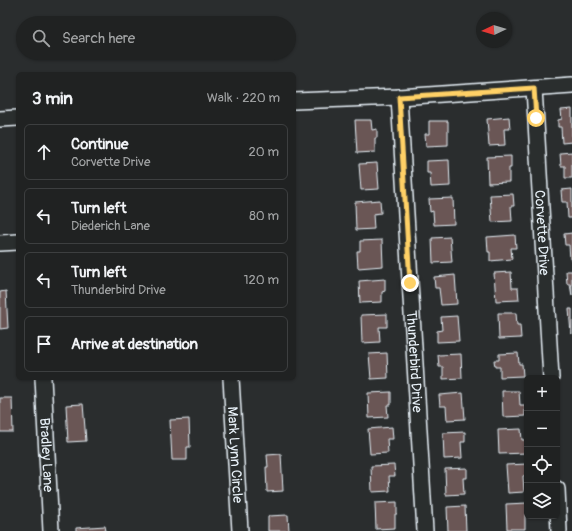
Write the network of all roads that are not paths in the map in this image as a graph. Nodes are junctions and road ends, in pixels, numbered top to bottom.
1 (572, 85) edge
2 (534, 88) junction
3 (399, 97) junction
4 (296, 101) edge
5 (16, 118) edge
6 (0, 119) edge
7 (16, 242) edge
8 (0, 243) edge
9 (551, 375) edge
10 (43, 380) edge
11 (231, 380) edge
12 (558, 519) edge
13 (51, 531) edge
14 (240, 531) edge
15 (425, 531) edge
16 (559, 531) edge

1 - 2 street
2 - 3 street
2 - 9 street, Corvette Drive
3 - 4 street
3 - 15 street, Thunderbird Drive
5 - 6 street
7 - 8 street
10 - 13 street, Bradley Lane
11 - 14 street, Mark Lynn Circle
12 - 16 street

